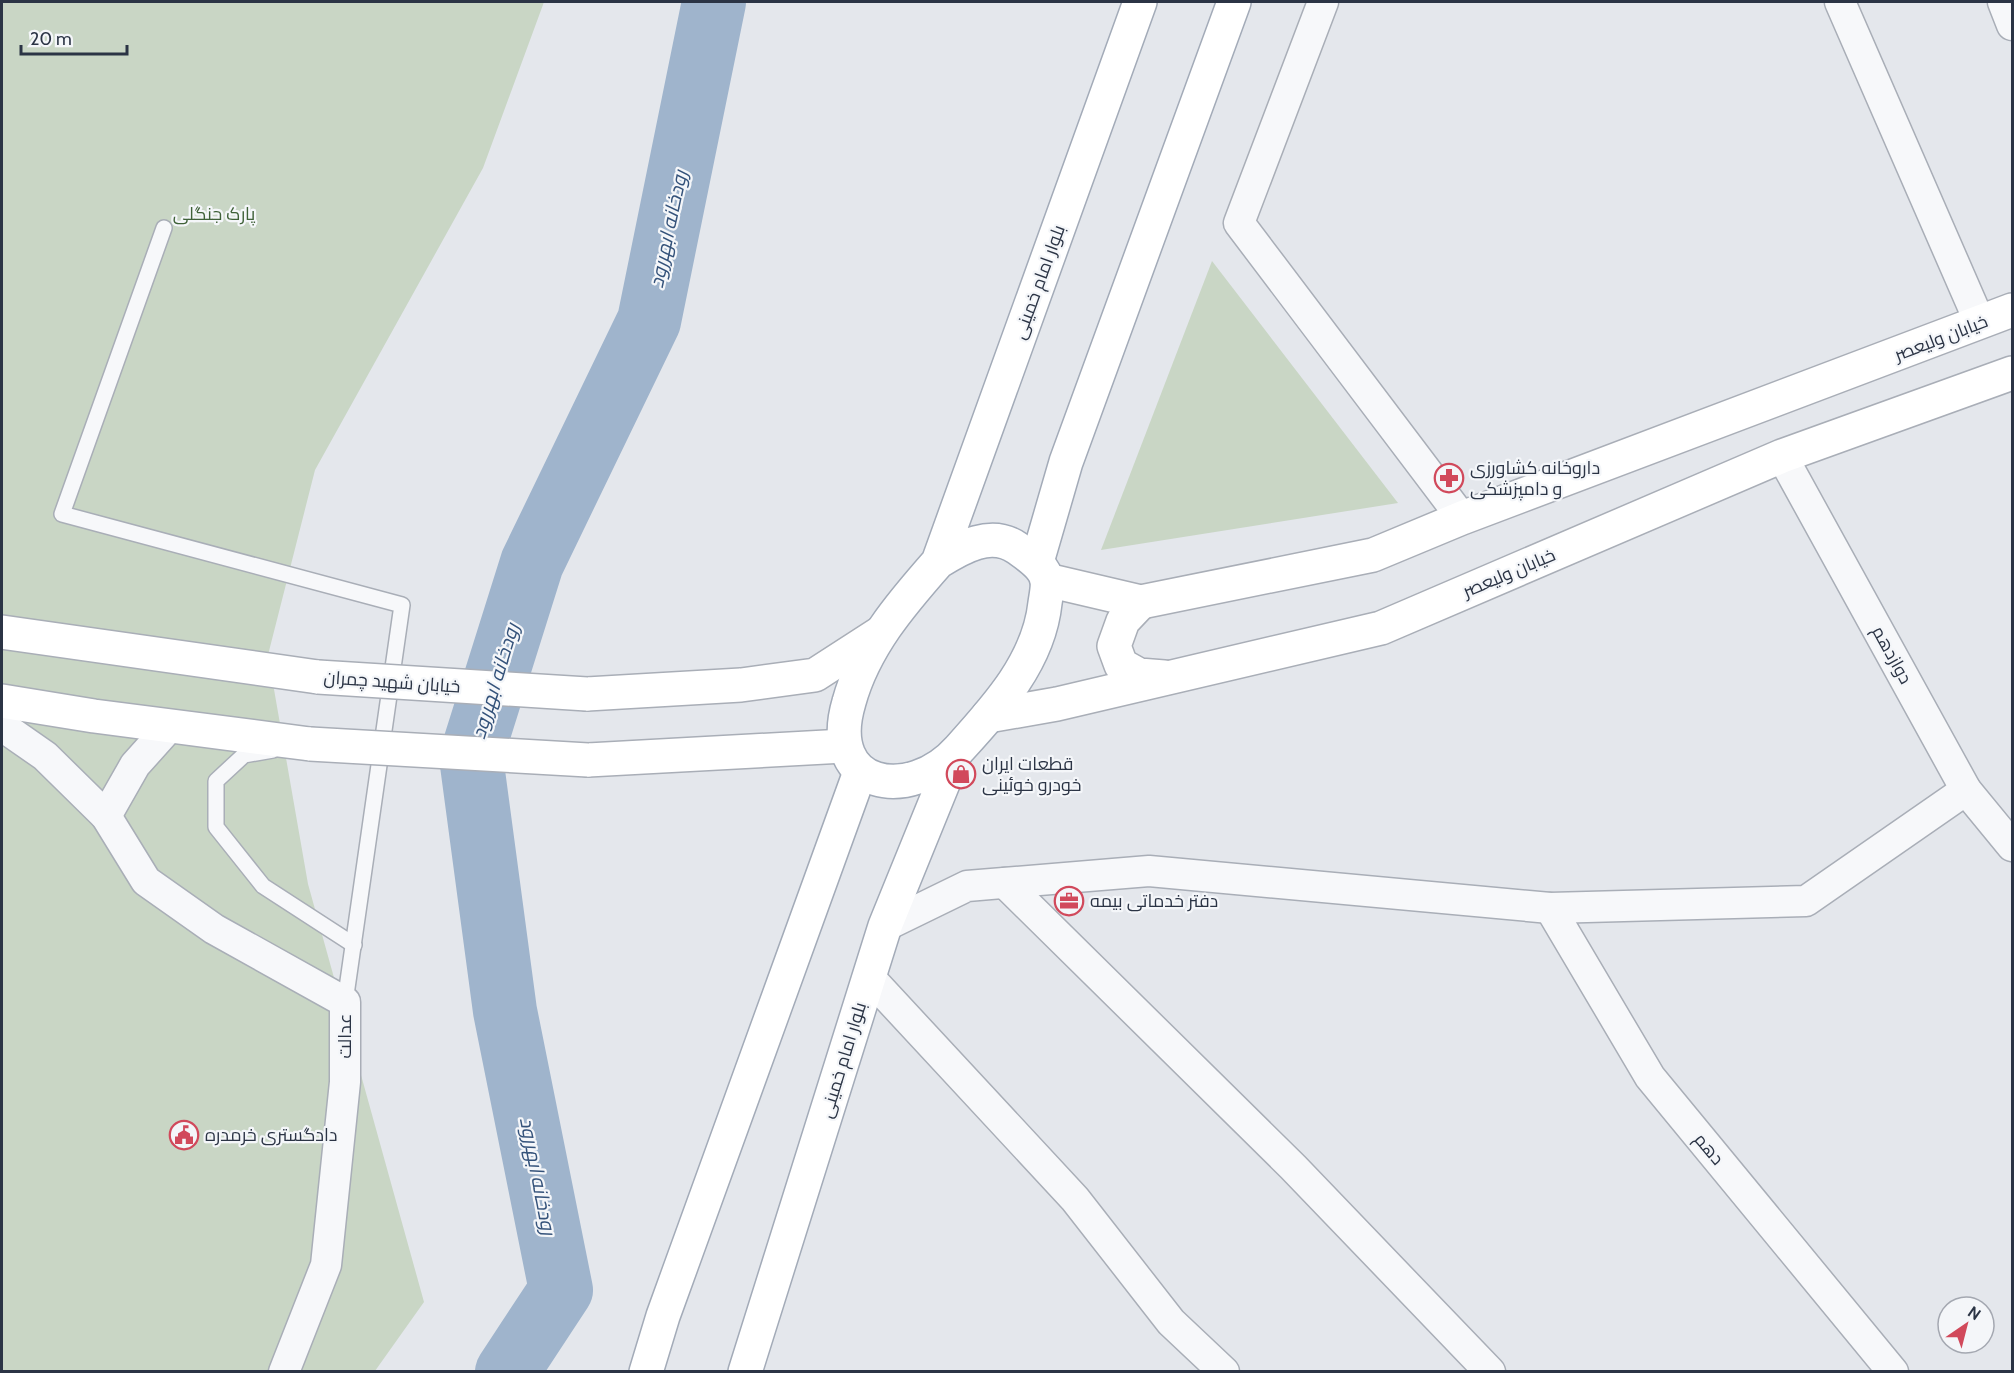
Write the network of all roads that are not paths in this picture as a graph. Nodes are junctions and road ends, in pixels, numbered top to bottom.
1 (1140, 2) edge
2 (1234, 2) edge
3 (1323, 2) edge
4 (1840, 2) edge
5 (2003, 2) edge
6 (2013, 25) edge
7 (164, 228) dead end
8 (2013, 310) edge
9 (1980, 323) junction
10 (2013, 373) edge
11 (1782, 456) junction
12 (1462, 518) junction
13 (938, 562) junction
14 (1042, 571) junction
15 (1141, 602) junction
16 (2, 632) edge
17 (880, 633) junction
18 (1166, 678) junction
19 (2, 701) edge
20 (988, 716) junction
21 (2, 726) edge
22 (170, 726) junction
23 (310, 744) junction
24 (955, 754) junction
25 (852, 759) junction
26 (1966, 790) junction
27 (106, 816) junction
28 (2013, 846) edge
29 (1005, 883) junction
30 (1550, 908) junction
31 (885, 926) junction
32 (354, 945) junction
33 (869, 977) junction
34 (345, 1002) junction
35 (284, 1371) edge
36 (646, 1371) edge
37 (745, 1371) edge
38 (1224, 1371) edge
39 (1490, 1371) edge
40 (1893, 1371) edge

1 - 13 main road, بلوار امام خمینی
2 - 14 main road
3 - 12 street
4 - 9 street
5 - 6 street
7 - 32 lane
8 - 9 main road, خیابان ولیعصر
9 - 12 main road, خیابان ولیعصر
10 - 11 main road, خیابان ولیعصر
11 - 18 main road, خیابان ولیعصر
11 - 26 street, دوازدهم
12 - 15 main road, خیابان ولیعصر
13 - 14 main road
13 - 17 main road
14 - 15 main road, خیابان ولیعصر
14 - 20 main road
15 - 18 main road
16 - 17 main road, خیابان شهید چمران, bridge
17 - 25 main road
18 - 20 main road, خیابان ولیعصر
19 - 22 main road
20 - 24 main road
21 - 27 street, عدالت
22 - 23 main road
22 - 27 street
23 - 25 main road, bridge
23 - 32 lane
24 - 25 main road
24 - 31 main road, بلوار امام خمینی
25 - 36 main road
26 - 28 street, دوازدهم
26 - 30 street
27 - 34 street, عدالت
29 - 30 street
29 - 31 street
29 - 39 street
30 - 40 street, دهم
31 - 33 main road, بلوار امام خمینی
32 - 34 lane
33 - 37 main road, بلوار امام خمینی
33 - 38 street
34 - 35 street, عدالت

